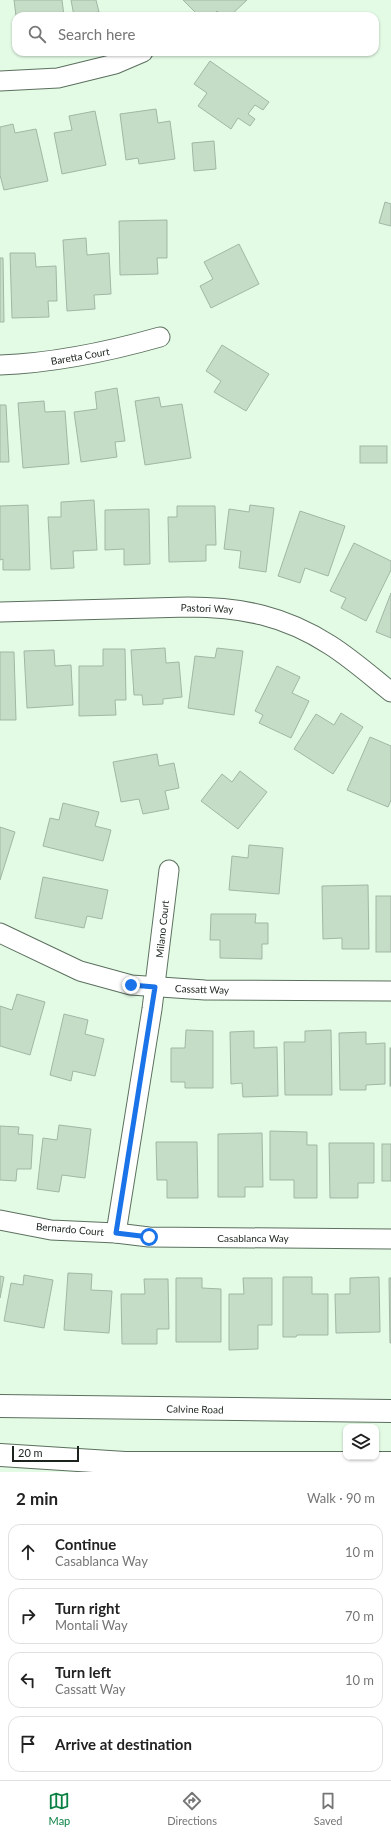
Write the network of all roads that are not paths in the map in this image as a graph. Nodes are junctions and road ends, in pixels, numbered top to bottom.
1 (134, 56) edge
2 (0, 82) edge
3 (160, 337) dead end
4 (0, 365) edge
5 (0, 612) edge
6 (391, 692) edge
7 (169, 870) dead end
8 (0, 933) edge
9 (155, 987) junction
10 (391, 991) edge
11 (0, 1220) edge
12 (116, 1233) junction
13 (391, 1239) edge
14 (0, 1406) edge
15 (391, 1411) edge
16 (0, 1455) edge
17 (391, 1463) edge

1 - 2 street
3 - 4 street, Baretta Court
5 - 6 street, Pastori Way
7 - 9 street, Milano Court
8 - 9 street, Cassatt Way
9 - 10 street, Cassatt Way
9 - 12 street, Milano Court
11 - 12 street, Bernardo Court
12 - 13 street, Casablanca Way
14 - 15 main road, Calvine Road
16 - 17 main road

